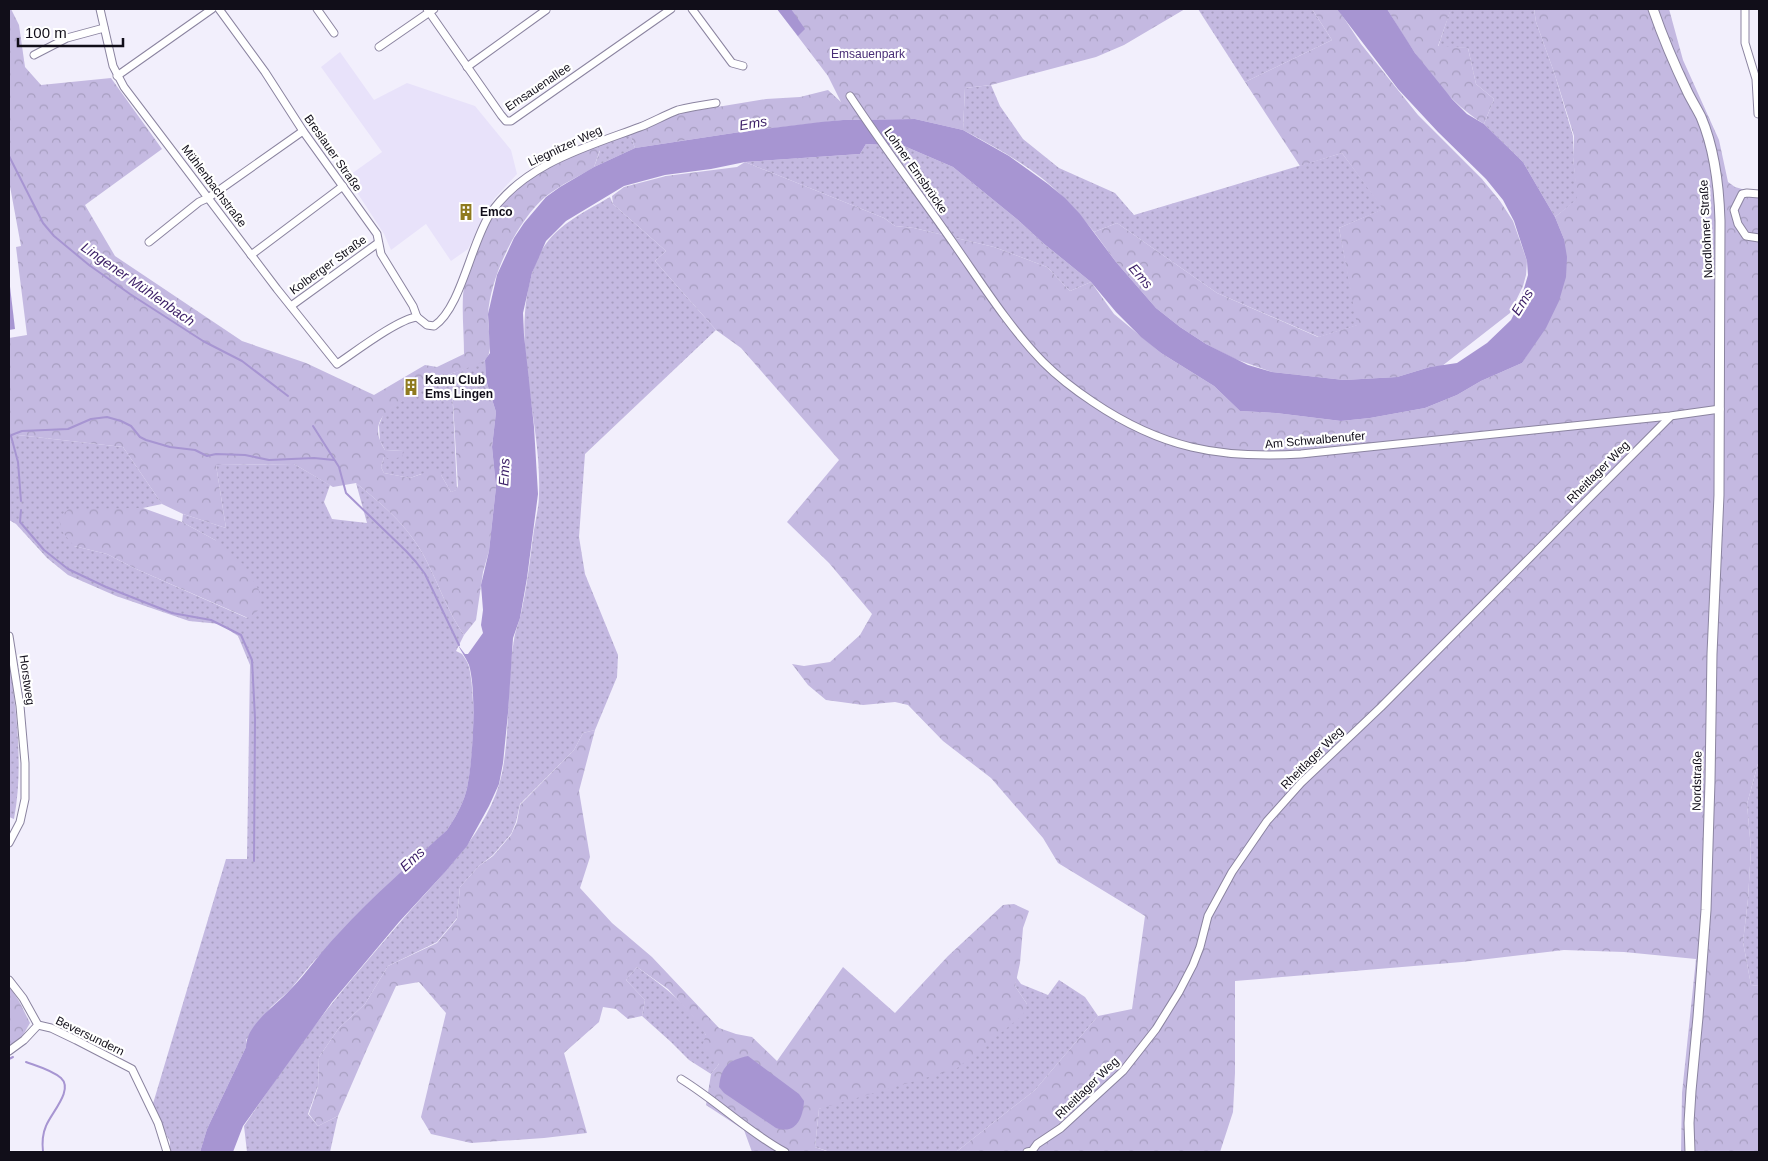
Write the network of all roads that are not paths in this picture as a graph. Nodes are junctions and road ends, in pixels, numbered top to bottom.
1 (100, 9) edge
2 (212, 9) edge
3 (219, 9) edge
4 (317, 9) edge
5 (671, 9) edge
6 (692, 9) edge
7 (1654, 9) edge
8 (1744, 9) edge
9 (430, 10) edge
10 (546, 10) dead end
11 (104, 28) junction
12 (334, 33) dead end
13 (380, 47) dead end
14 (34, 55) dead end
15 (467, 66) junction
16 (744, 66) dead end
17 (117, 76) junction
18 (850, 96) dead end
19 (716, 103) dead end
20 (1758, 114) dead end
21 (302, 131) junction
22 (343, 186) junction
23 (1759, 194) edge
24 (208, 198) junction
25 (1720, 205) junction
26 (1734, 210) junction
27 (1759, 238) edge
28 (149, 242) dead end
29 (378, 243) junction
30 (954, 245) joint
31 (251, 255) junction
32 (291, 306) junction
33 (417, 317) junction
34 (1720, 409) junction
35 (1670, 416) junction
36 (9, 636) edge
37 (9, 843) edge
38 (9, 980) edge
39 (38, 1025) junction
40 (9, 1051) edge
41 (681, 1079) dead end
42 (167, 1152) edge
43 (785, 1152) edge
44 (1031, 1152) edge
45 (1690, 1152) edge

1 - 11 street, Mühlenbachstraße
2 - 17 street
3 - 21 street, Breslauer Straße
4 - 12 street
5 - 15 street, Emsauenallee
6 - 16 street
7 - 25 street, Nordlohner Straße
8 - 20 street
9 - 13 street
9 - 15 street, Emsauenallee
10 - 15 street
11 - 14 street
11 - 17 street, Mühlenbachstraße
17 - 24 street, Mühlenbachstraße
18 - 30 street, Lohner Emsbrücke
19 - 33 street, Liegnitzer Weg
21 - 22 street, Breslauer Straße
21 - 24 street
22 - 29 street, Breslauer Straße
22 - 31 street
23 - 26 street
24 - 28 street
24 - 31 street, Mühlenbachstraße
25 - 26 street
25 - 34 street, Nordlohner Straße
26 - 27 street
29 - 32 street, Kolberger Straße
29 - 33 street, Breslauer Straße
30 - 35 street, Am Schwalbenufer
31 - 32 street, Mühlenbachstraße
32 - 33 street, Mühlenbachstraße
34 - 35 street, Am Schwalbenufer
34 - 45 street, Nordstraße
35 - 44 street, Rheitlager Weg
36 - 37 street, Horstweg
38 - 39 street
39 - 40 street
39 - 42 street, Beversundern
41 - 43 street

